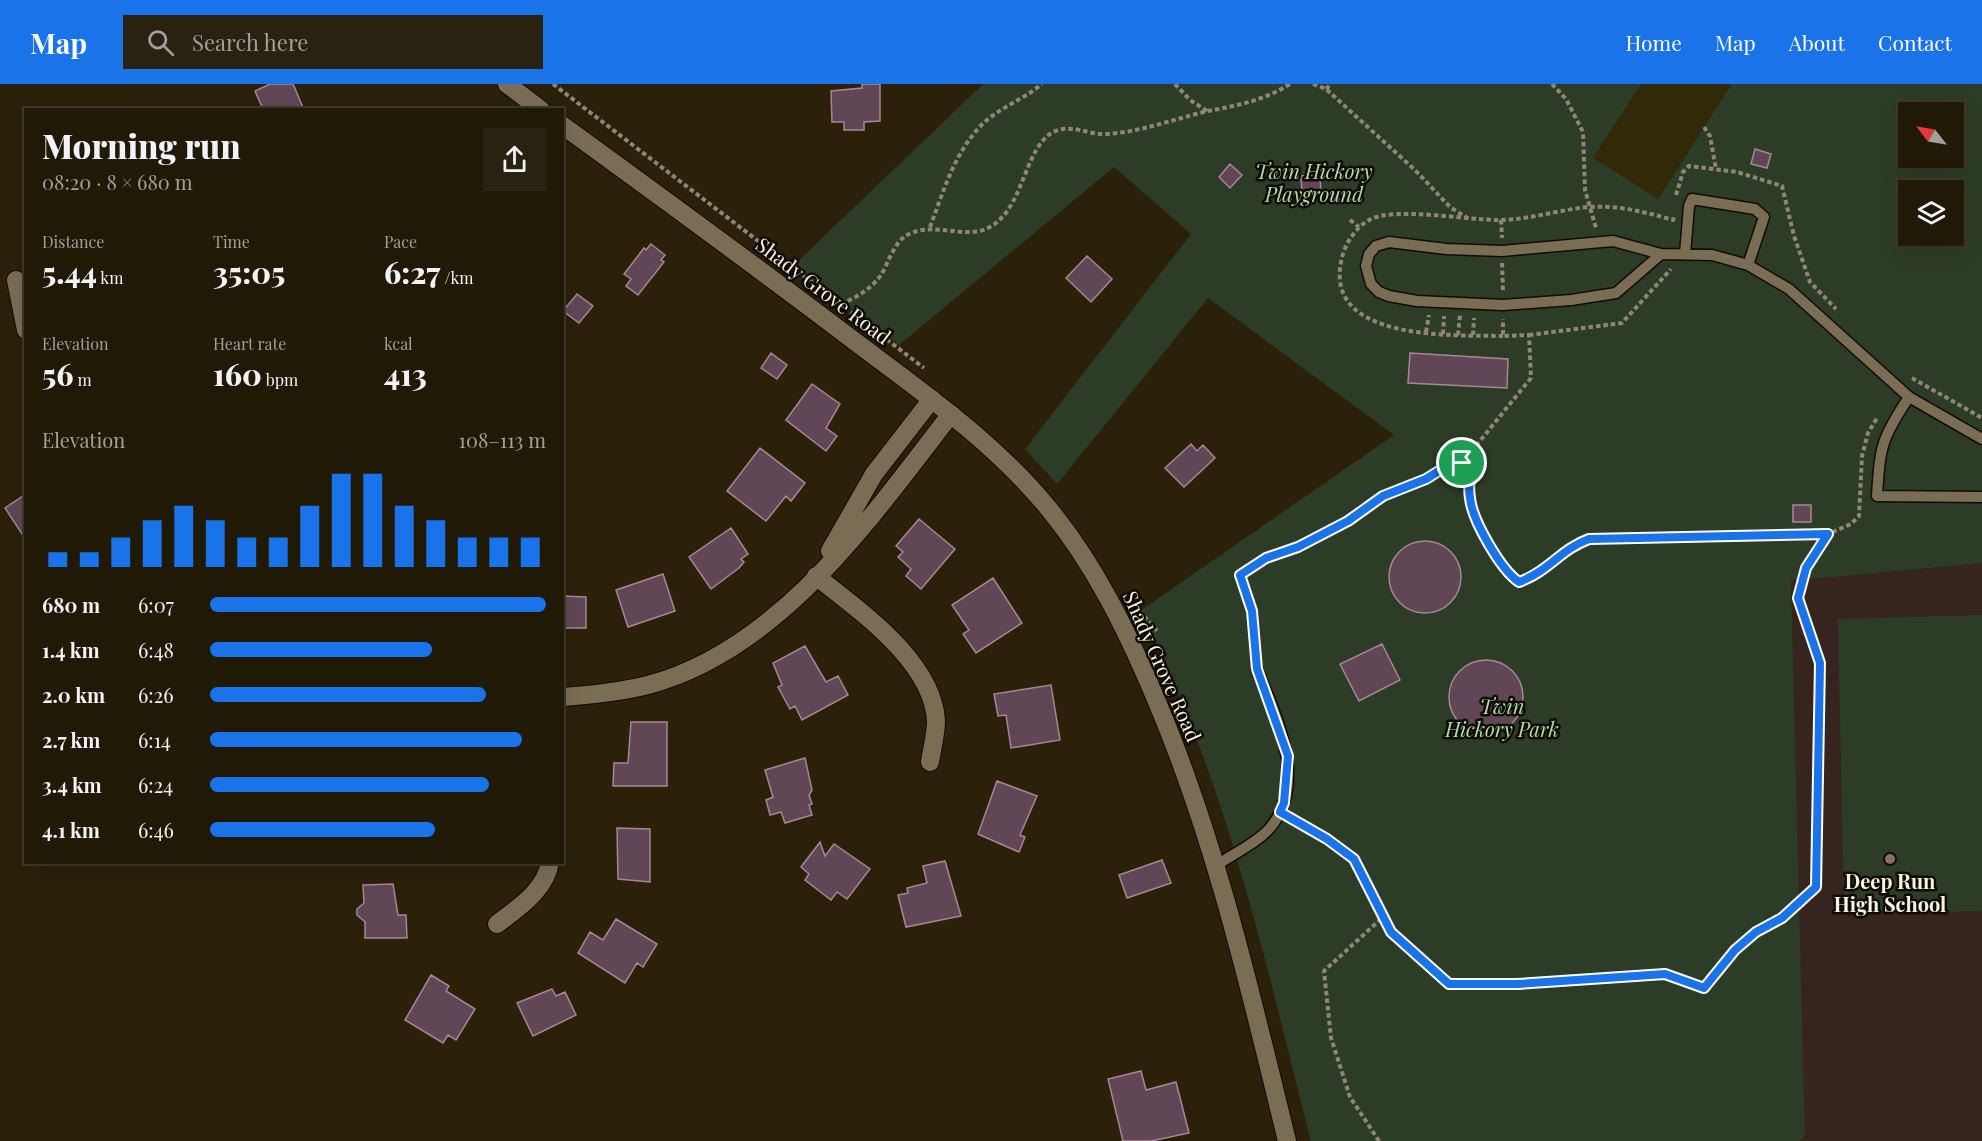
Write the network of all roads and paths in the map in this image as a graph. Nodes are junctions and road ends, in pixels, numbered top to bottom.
1 (507, 84) edge
2 (553, 84) edge
3 (1042, 84) edge
4 (1175, 84) edge
5 (1290, 84) edge
6 (1313, 84) edge
7 (1331, 84) edge
8 (1552, 84) edge
9 (1326, 88) junction
10 (538, 108) edge
11 (1208, 111) junction
12 (564, 126) edge
13 (1704, 127) dead end
14 (1716, 170) junction
15 (1675, 198) dead end
16 (1590, 207) junction
17 (1674, 209) dead end
18 (1350, 220) dead end
19 (1470, 220) junction
20 (1501, 220) junction
21 (930, 227) junction
22 (1359, 227) junction
23 (1502, 240) dead end
24 (1600, 242) junction
25 (1685, 254) junction
26 (1661, 255) junction
27 (1502, 262) dead end
28 (1748, 265) junction
29 (1672, 267) dead end
30 (16, 280) dead end
31 (1503, 295) dead end
32 (1840, 313) dead end
33 (1503, 315) dead end
34 (24, 320) edge
35 (1529, 335) junction
36 (1503, 336) junction
37 (1907, 373) dead end
38 (1909, 397) junction
39 (932, 399) junction
40 (951, 414) junction
41 (1982, 418) edge
42 (1982, 439) edge
43 (1462, 463) junction
44 (1982, 496) edge
45 (1859, 516) dead end
46 (1828, 534) junction
47 (816, 576) junction
48 (1257, 669) joint
49 (564, 697) edge
50 (930, 762) dead end
51 (1280, 812) junction
52 (549, 864) edge
53 (1217, 866) junction
54 (1383, 916) junction
55 (497, 924) dead end
56 (1287, 1141) edge
57 (1379, 1141) edge

1 - 10 main road
2 - 21 path
3 - 21 path
4 - 11 path
5 - 11 path
6 - 9 path
7 - 9 path
8 - 16 path
9 - 19 path
11 - 21 path
12 - 39 main road, Shady Grove Road
13 - 14 path
14 - 15 path
14 - 32 path
16 - 17 path
16 - 20 path
16 - 24 path
18 - 22 path
19 - 20 path
19 - 22 path
20 - 23 path
22 - 36 path
24 - 26 lane
24 - 26 lane
25 - 26 lane
25 - 28 lane
25 - 28 lane
27 - 31 path
28 - 38 lane
29 - 35 path
30 - 34 main road
33 - 36 path
35 - 36 path
35 - 43 path
37 - 41 path
38 - 42 lane
38 - 44 lane
39 - 40 main road, Shady Grove Road
39 - 47 main road
40 - 47 main road
40 - 53 main road, Shady Grove Road
43 - 46 path
43 - 48 path
45 - 46 path
46 - 54 path
47 - 49 main road
47 - 50 main road
48 - 51 lane
51 - 53 lane
51 - 54 path
52 - 55 main road
53 - 56 main road, Shady Grove Road
54 - 57 path

